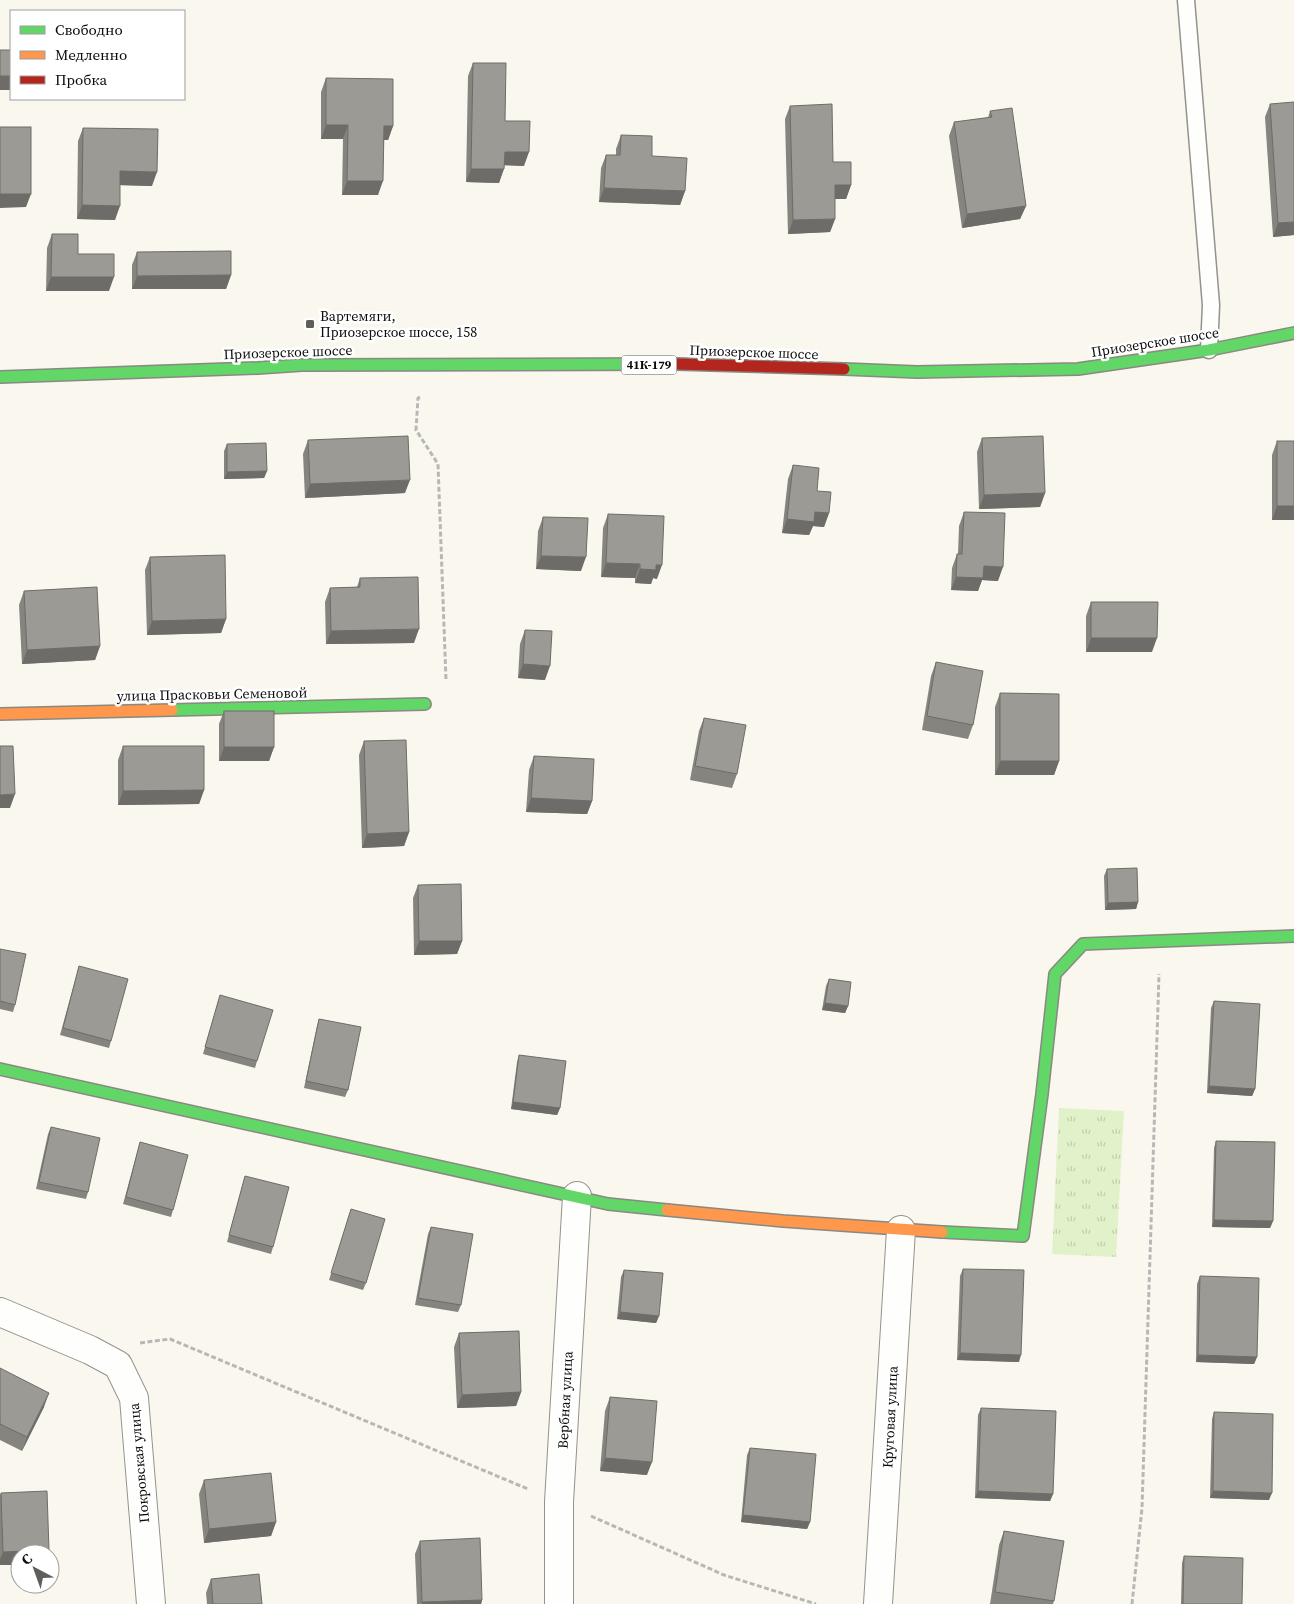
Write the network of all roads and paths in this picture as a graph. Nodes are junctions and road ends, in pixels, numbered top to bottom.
1 (1186, 0) edge
2 (1294, 332) edge
3 (1209, 350) junction
4 (0, 377) edge
5 (426, 396) dead end
6 (425, 704) joint
7 (0, 714) edge
8 (1294, 936) edge
9 (1160, 941) junction
10 (0, 1068) edge
11 (577, 1196) junction
12 (901, 1230) junction
13 (0, 1312) edge
14 (90, 1350) junction
15 (559, 1502) junction
16 (151, 1604) edge
17 (559, 1604) edge
18 (816, 1604) edge
19 (878, 1604) edge
20 (1132, 1604) edge

1 - 3 lane
2 - 3 street, Приозерское шоссе / 41К-179
3 - 4 street, Приозерское шоссе / 41К-179
5 - 6 path
6 - 7 street, улица Прасковьи Семеновой
8 - 9 street
9 - 12 street
9 - 20 path
10 - 11 street
11 - 12 street
11 - 15 street, Вербная улица
12 - 19 street, Круговая улица
13 - 14 street, Покровская улица
14 - 15 path
14 - 16 street, Покровская улица
15 - 17 street, Вербная улица
15 - 18 path

